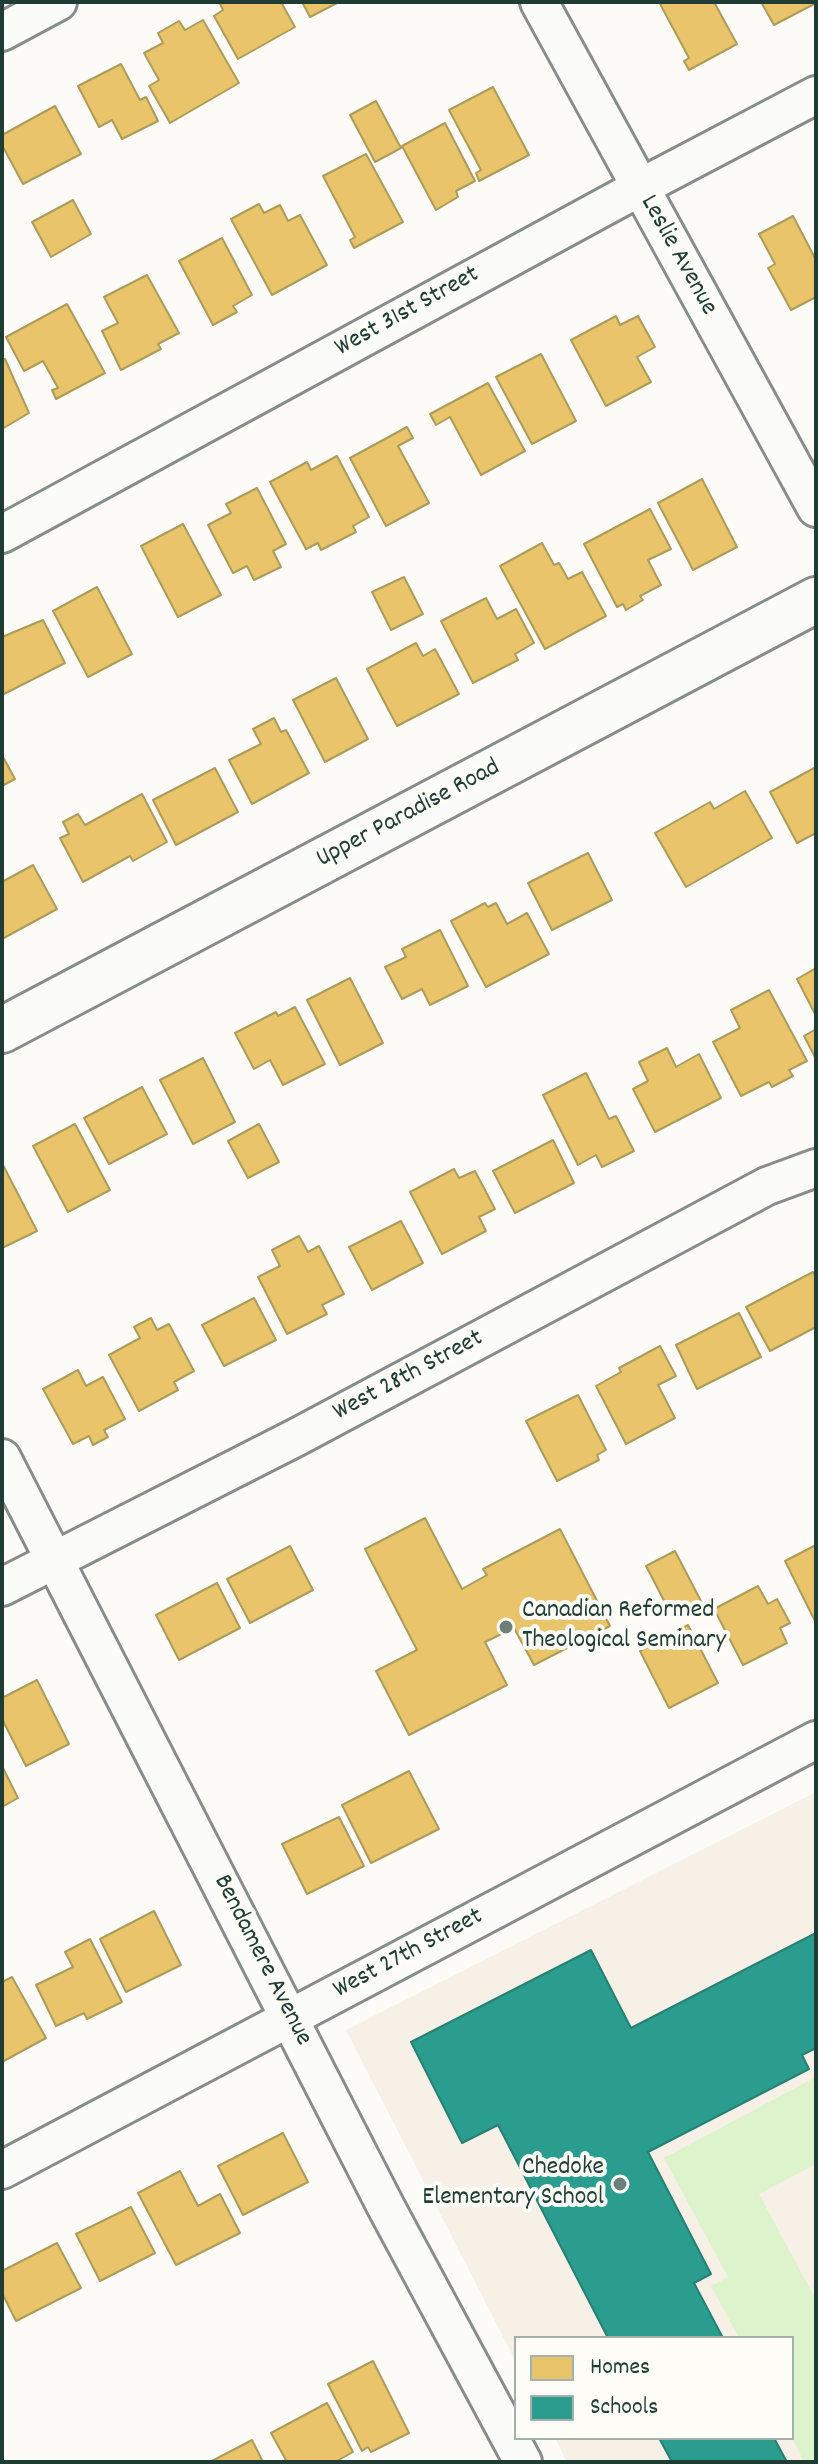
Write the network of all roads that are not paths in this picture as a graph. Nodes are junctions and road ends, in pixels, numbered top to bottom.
1 (58, 2) edge
2 (539, 2) edge
3 (2, 32) edge
4 (816, 95) edge
5 (639, 188) junction
6 (816, 508) edge
7 (2, 534) edge
8 (816, 600) edge
9 (2, 1030) edge
10 (816, 1168) edge
11 (2, 1458) edge
12 (55, 1559) junction
13 (2, 1587) edge
14 (816, 1740) edge
15 (290, 2018) junction
16 (2, 2170) edge
17 (523, 2462) edge

1 - 3 street
2 - 5 street, Leslie Avenue
4 - 5 street, West 31st Street
5 - 6 street, Leslie Avenue
5 - 7 street, West 31st Street
8 - 9 street, Upper Paradise Road
10 - 12 street, West 28th Street
11 - 12 street, Bendamere Avenue
12 - 13 street, West 28th Street
12 - 15 street, Bendamere Avenue
14 - 15 street, West 27th Street
15 - 16 street, West 27th Street
15 - 17 street, Bendamere Avenue

